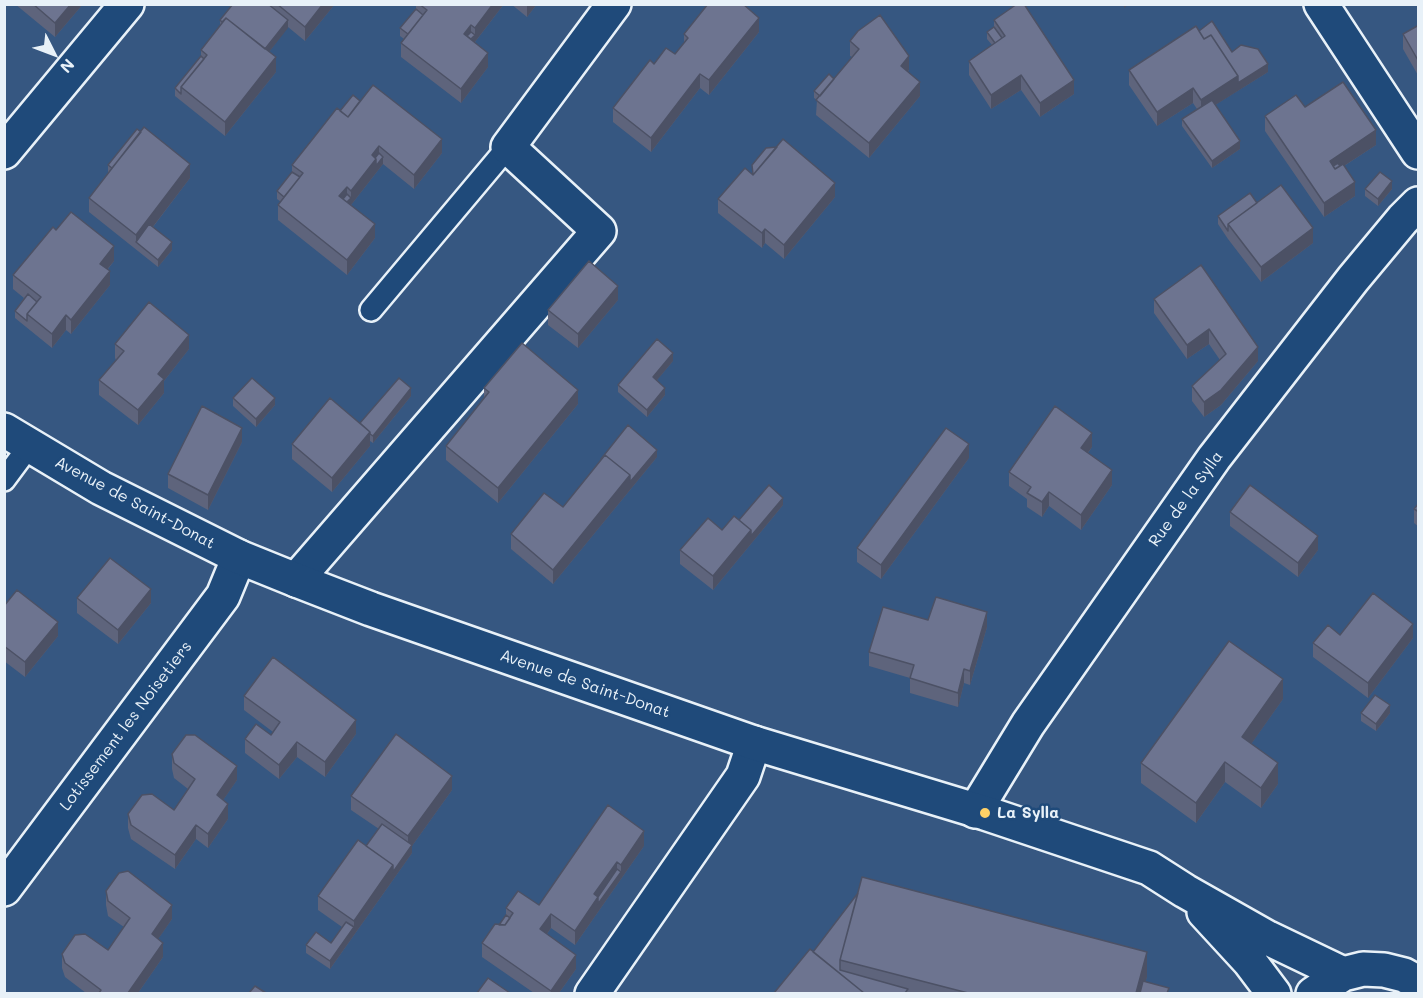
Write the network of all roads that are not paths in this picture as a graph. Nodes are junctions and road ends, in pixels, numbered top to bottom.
1 (127, 4) edge
2 (614, 4) edge
3 (1321, 4) edge
4 (507, 147) junction
5 (4, 152) edge
6 (1419, 152) edge
7 (1419, 204) edge
8 (371, 310) dead end
9 (17, 438) edge
10 (4, 480) edge
11 (239, 557) junction
12 (296, 580) junction
13 (754, 743) junction
14 (975, 811) junction
15 (4, 889) edge
16 (1185, 891) junction
17 (1343, 974) junction
18 (1419, 983) edge
19 (592, 993) edge
20 (1274, 993) edge
21 (1313, 993) edge

1 - 5 street
2 - 4 street
3 - 6 street
4 - 8 lane
4 - 12 street
7 - 14 street, Rue de la Sylla
9 - 10 lane
9 - 11 street, Avenue de Saint-Donat
11 - 12 street, Avenue de Saint-Donat
11 - 15 street, Lotissement les Noisetiers
12 - 13 street, Avenue de Saint-Donat
13 - 14 street, Avenue de Saint-Donat
13 - 19 street
14 - 16 street, Avenue de Saint-Donat
16 - 17 street, Avenue de Saint-Donat
16 - 20 street, Avenue de Saint-Donat
17 - 18 street
17 - 21 street

